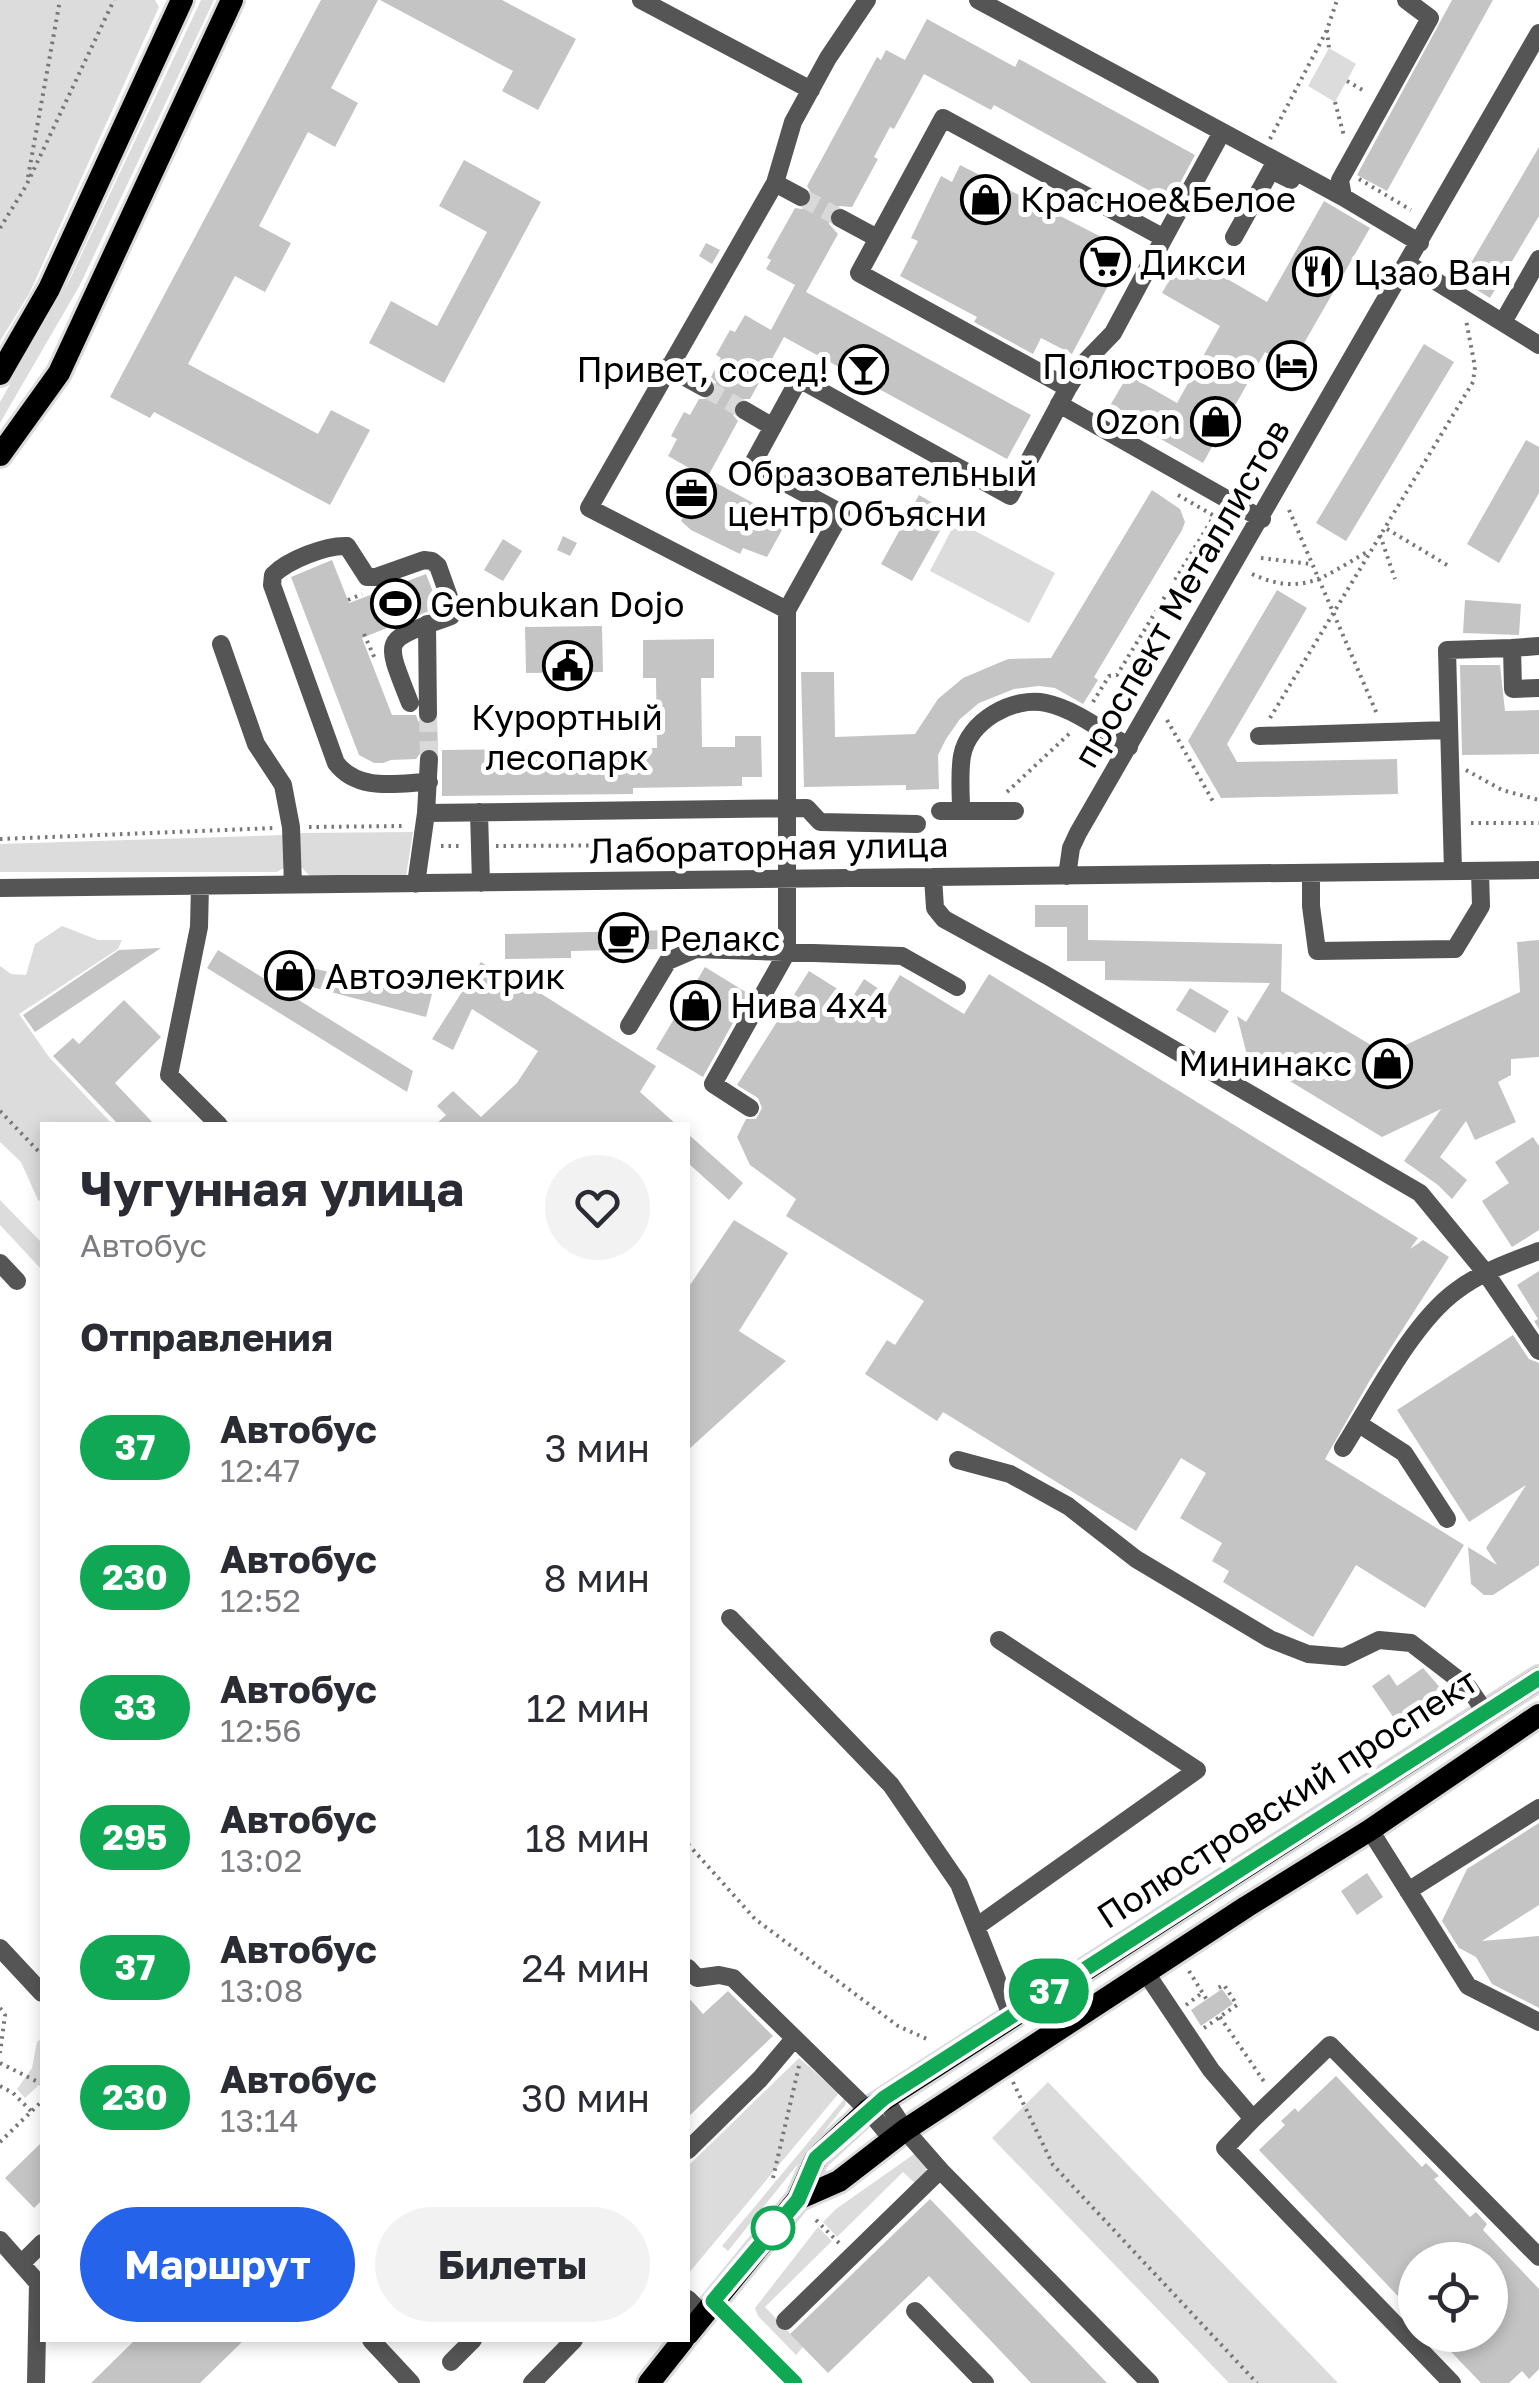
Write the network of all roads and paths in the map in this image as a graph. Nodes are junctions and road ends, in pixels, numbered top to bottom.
1 (60, 0) edge
2 (114, 0) edge
3 (182, 0) edge
4 (232, 0) edge
5 (641, 0) edge
6 (867, 0) edge
7 (978, 0) edge
8 (1337, 0) edge
9 (1406, 0) edge
10 (1326, 30) junction
11 (1539, 33) edge
12 (1328, 48) dead end
13 (1346, 81) dead end
14 (811, 90) junction
15 (1384, 101) junction
16 (1335, 102) dead end
17 (1222, 132) junction
18 (1270, 139) dead end
19 (1356, 151) junction
20 (1346, 170) junction
21 (776, 182) junction
22 (26, 186) junction
23 (801, 196) tunnel mouth
24 (1343, 197) junction
25 (1411, 210) dead end
26 (840, 218) tunnel mouth
27 (0, 228) edge
28 (1234, 236) dead end
29 (877, 238) junction
30 (1164, 238) junction
31 (1420, 243) junction
32 (1539, 259) edge
33 (1408, 264) junction
34 (1461, 296) junction
35 (1503, 322) junction
36 (1539, 345) edge
37 (667, 367) junction
38 (0, 374) edge
39 (705, 388) tunnel mouth
40 (1064, 396) junction
41 (744, 410) tunnel mouth
42 (774, 426) junction
43 (0, 455) edge
44 (1177, 494) dead end
45 (1289, 510) dead end
46 (1214, 516) junction
47 (1262, 519) junction
48 (1230, 525) dead end
49 (1385, 528) junction
50 (1380, 536) junction
51 (1372, 550) junction
52 (1261, 558) dead end
53 (1312, 564) junction
54 (1447, 565) dead end
55 (1252, 574) dead end
56 (1395, 578) dead end
57 (1319, 580) junction
58 (787, 610) junction
59 (1334, 613) junction
60 (427, 624) junction
61 (364, 634) dead end
62 (221, 644) dead end
63 (1539, 646) edge
64 (1512, 648) junction
65 (372, 655) dead end
66 (1539, 688) edge
67 (1082, 720) junction
68 (1167, 720) dead end
69 (1448, 730) junction
70 (1385, 732) junction
71 (1259, 736) joint
72 (1129, 747) junction
73 (429, 759) tunnel mouth
74 (1449, 760) junction
75 (429, 782) junction
76 (1539, 800) edge
77 (1215, 805) dead end
78 (785, 808) junction
79 (961, 810) junction
80 (985, 810) junction
81 (1015, 810) dead end
82 (940, 811) dead end
83 (479, 812) junction
84 (425, 820) junction
85 (1452, 823) junction
86 (1539, 823) edge
87 (918, 824) dead end
88 (291, 827) junction
89 (0, 839) edge
90 (480, 846) junction
91 (786, 870) junction
92 (1480, 870) junction
93 (1539, 870) edge
94 (1453, 871) junction
95 (1311, 873) junction
96 (1067, 876) junction
97 (933, 878) junction
98 (480, 883) junction
99 (416, 884) junction
100 (292, 885) junction
101 (200, 886) junction
102 (0, 888) edge
103 (787, 952) junction
104 (956, 987) dead end
105 (630, 1026) dead end
106 (750, 1108) dead end
107 (0, 1111) edge
108 (216, 1122) edge
109 (40, 1154) edge
110 (1539, 1251) edge
111 (0, 1263) edge
112 (1485, 1272) junction
113 (17, 1281) dead end
114 (1539, 1351) edge
115 (1359, 1424) junction
116 (1343, 1448) dead end
117 (958, 1460) dead end
118 (1447, 1519) dead end
119 (730, 1618) dead end
120 (999, 1640) dead end
121 (1539, 1678) edge
122 (1486, 1713) junction
123 (1539, 1716) edge
124 (1539, 1808) edge
125 (1370, 1830) junction
126 (690, 1846) edge
127 (1227, 1880) junction
128 (1408, 1891) junction
129 (1246, 1907) junction
130 (976, 1927) junction
131 (0, 1948) edge
132 (690, 1970) edge
133 (1189, 1971) dead end
134 (1146, 1973) junction
135 (1218, 1988) dead end
136 (40, 1990) edge
137 (1207, 2000) dead end
138 (0, 2008) edge
139 (1012, 2015) junction
140 (1220, 2017) junction
141 (1539, 2022) edge
142 (1200, 2031) dead end
143 (927, 2039) dead end
144 (798, 2044) junction
145 (0, 2053) edge
146 (0, 2063) edge
147 (1005, 2066) junction
148 (40, 2083) edge
149 (0, 2086) edge
150 (1275, 2098) junction
151 (40, 2103) edge
152 (876, 2104) junction
153 (32, 2112) junction
154 (1253, 2120) junction
155 (899, 2135) junction
156 (0, 2142) edge
157 (690, 2148) edge
158 (940, 2170) junction
159 (773, 2178) dead end
160 (798, 2200) junction
161 (816, 2220) dead end
162 (835, 2239) dead end
163 (0, 2240) edge
164 (40, 2245) edge
165 (1539, 2257) edge
166 (22, 2263) junction
167 (701, 2305) edge
168 (915, 2312) dead end
169 (785, 2322) dead end
170 (690, 2330) edge
171 (373, 2342) edge
172 (471, 2342) edge
173 (572, 2342) edge
174 (681, 2342) edge
175 (452, 2362) dead end
176 (982, 2382) edge
177 (36, 2383) edge
178 (411, 2383) edge
179 (532, 2383) edge
180 (649, 2383) edge
181 (796, 2383) edge
182 (1150, 2383) edge
183 (1257, 2383) edge
184 (1452, 2383) edge

1 - 22 path
2 - 22 path
3 - 38 main road
4 - 43 main road
5 - 14 street
6 - 14 street
7 - 17 street
8 - 10 path
9 - 15 street
10 - 12 path
10 - 18 path
11 - 31 street, проспект Металлистов
13 - 15 path
14 - 21 street
15 - 19 street
16 - 19 path
17 - 24 street
17 - 30 street
19 - 20 street
20 - 24 street
20 - 25 path
21 - 23 street
21 - 37 street
22 - 27 path
24 - 28 street
24 - 31 street
26 - 29 street
29 - 30 street
29 - 40 street
30 - 40 street
31 - 33 street, проспект Металлистов
32 - 35 street
33 - 34 street
33 - 47 street, проспект Металлистов
34 - 35 street
34 - 49 path
35 - 36 street
37 - 39 street
37 - 58 street
40 - 42 street
40 - 47 street
41 - 42 street
42 - 58 street
44 - 46 path
45 - 53 path
46 - 48 path
46 - 67 path
47 - 72 street, проспект Металлистов
49 - 50 path
49 - 54 path
50 - 51 path
50 - 56 path
51 - 57 path
51 - 59 path
52 - 53 path
53 - 57 path
55 - 57 path
57 - 59 path
58 - 78 street
59 - 70 path
59 - 71 path
60 - 60 street
60 - 75 street
61 - 65 path
62 - 88 street
63 - 64 street
64 - 66 street
64 - 69 street
67 - 72 street
67 - 79 street
67 - 80 path
68 - 77 path
69 - 70 street
69 - 74 street
70 - 71 street
72 - 96 street, проспект Металлистов
73 - 75 street
74 - 76 path
74 - 85 street
75 - 84 street
78 - 83 street
78 - 87 street
78 - 91 street
79 - 80 street
79 - 82 street
80 - 81 street
83 - 84 street
83 - 90 street
84 - 88 path
84 - 90 path
84 - 99 street
85 - 86 path
85 - 94 street
88 - 89 path
88 - 100 street
90 - 91 path
90 - 98 street
91 - 97 street, Лабораторная улица
91 - 98 street, Лабораторная улица
91 - 103 street
92 - 93 street, Лабораторная улица
92 - 94 street, Лабораторная улица
92 - 95 street
94 - 95 street, Лабораторная улица
95 - 96 street, Лабораторная улица
96 - 97 street, Лабораторная улица
97 - 112 street
98 - 99 street, Лабораторная улица
99 - 100 street, Лабораторная улица
100 - 101 street, Лабораторная улица
101 - 102 street, Лабораторная улица
101 - 108 street
103 - 104 street
103 - 105 street
103 - 106 street
107 - 109 path
110 - 112 street
111 - 113 street
112 - 114 street
112 - 115 street
115 - 116 street
115 - 118 street
117 - 122 street
119 - 130 street
120 - 130 street
121 - 122 main road, Полюстровский проспект
122 - 127 main road, Полюстровский проспект
123 - 125 main road, Полюстровский проспект
124 - 128 street
125 - 128 street
125 - 129 main road, Полюстровский проспект
126 - 143 path
127 - 129 main road
127 - 139 main road, Полюстровский проспект
128 - 141 street
129 - 134 main road, Полюстровский проспект
130 - 139 street
131 - 136 street
132 - 144 street
133 - 137 path
134 - 147 main road, Полюстровский проспект
134 - 154 street
135 - 140 path
138 - 145 path
139 - 152 main road, Полюстровский проспект
140 - 142 path
140 - 150 path
144 - 152 street
144 - 157 street
144 - 159 path
146 - 148 path
147 - 155 main road, Полюстровский проспект
147 - 183 path
149 - 153 path
150 - 154 street
150 - 165 street
151 - 153 path
152 - 155 street
152 - 160 main road, Полюстровский проспект
153 - 156 path
154 - 184 street
155 - 158 street
155 - 160 main road, Полюстровский проспект
158 - 169 street
158 - 182 street
160 - 167 main road, Полюстровский проспект
161 - 162 path
163 - 166 street
164 - 166 street
166 - 177 street
167 - 170 main road, Полюстровский проспект
167 - 181 street
168 - 176 street
171 - 178 street
172 - 175 street
173 - 179 street
174 - 180 main road

